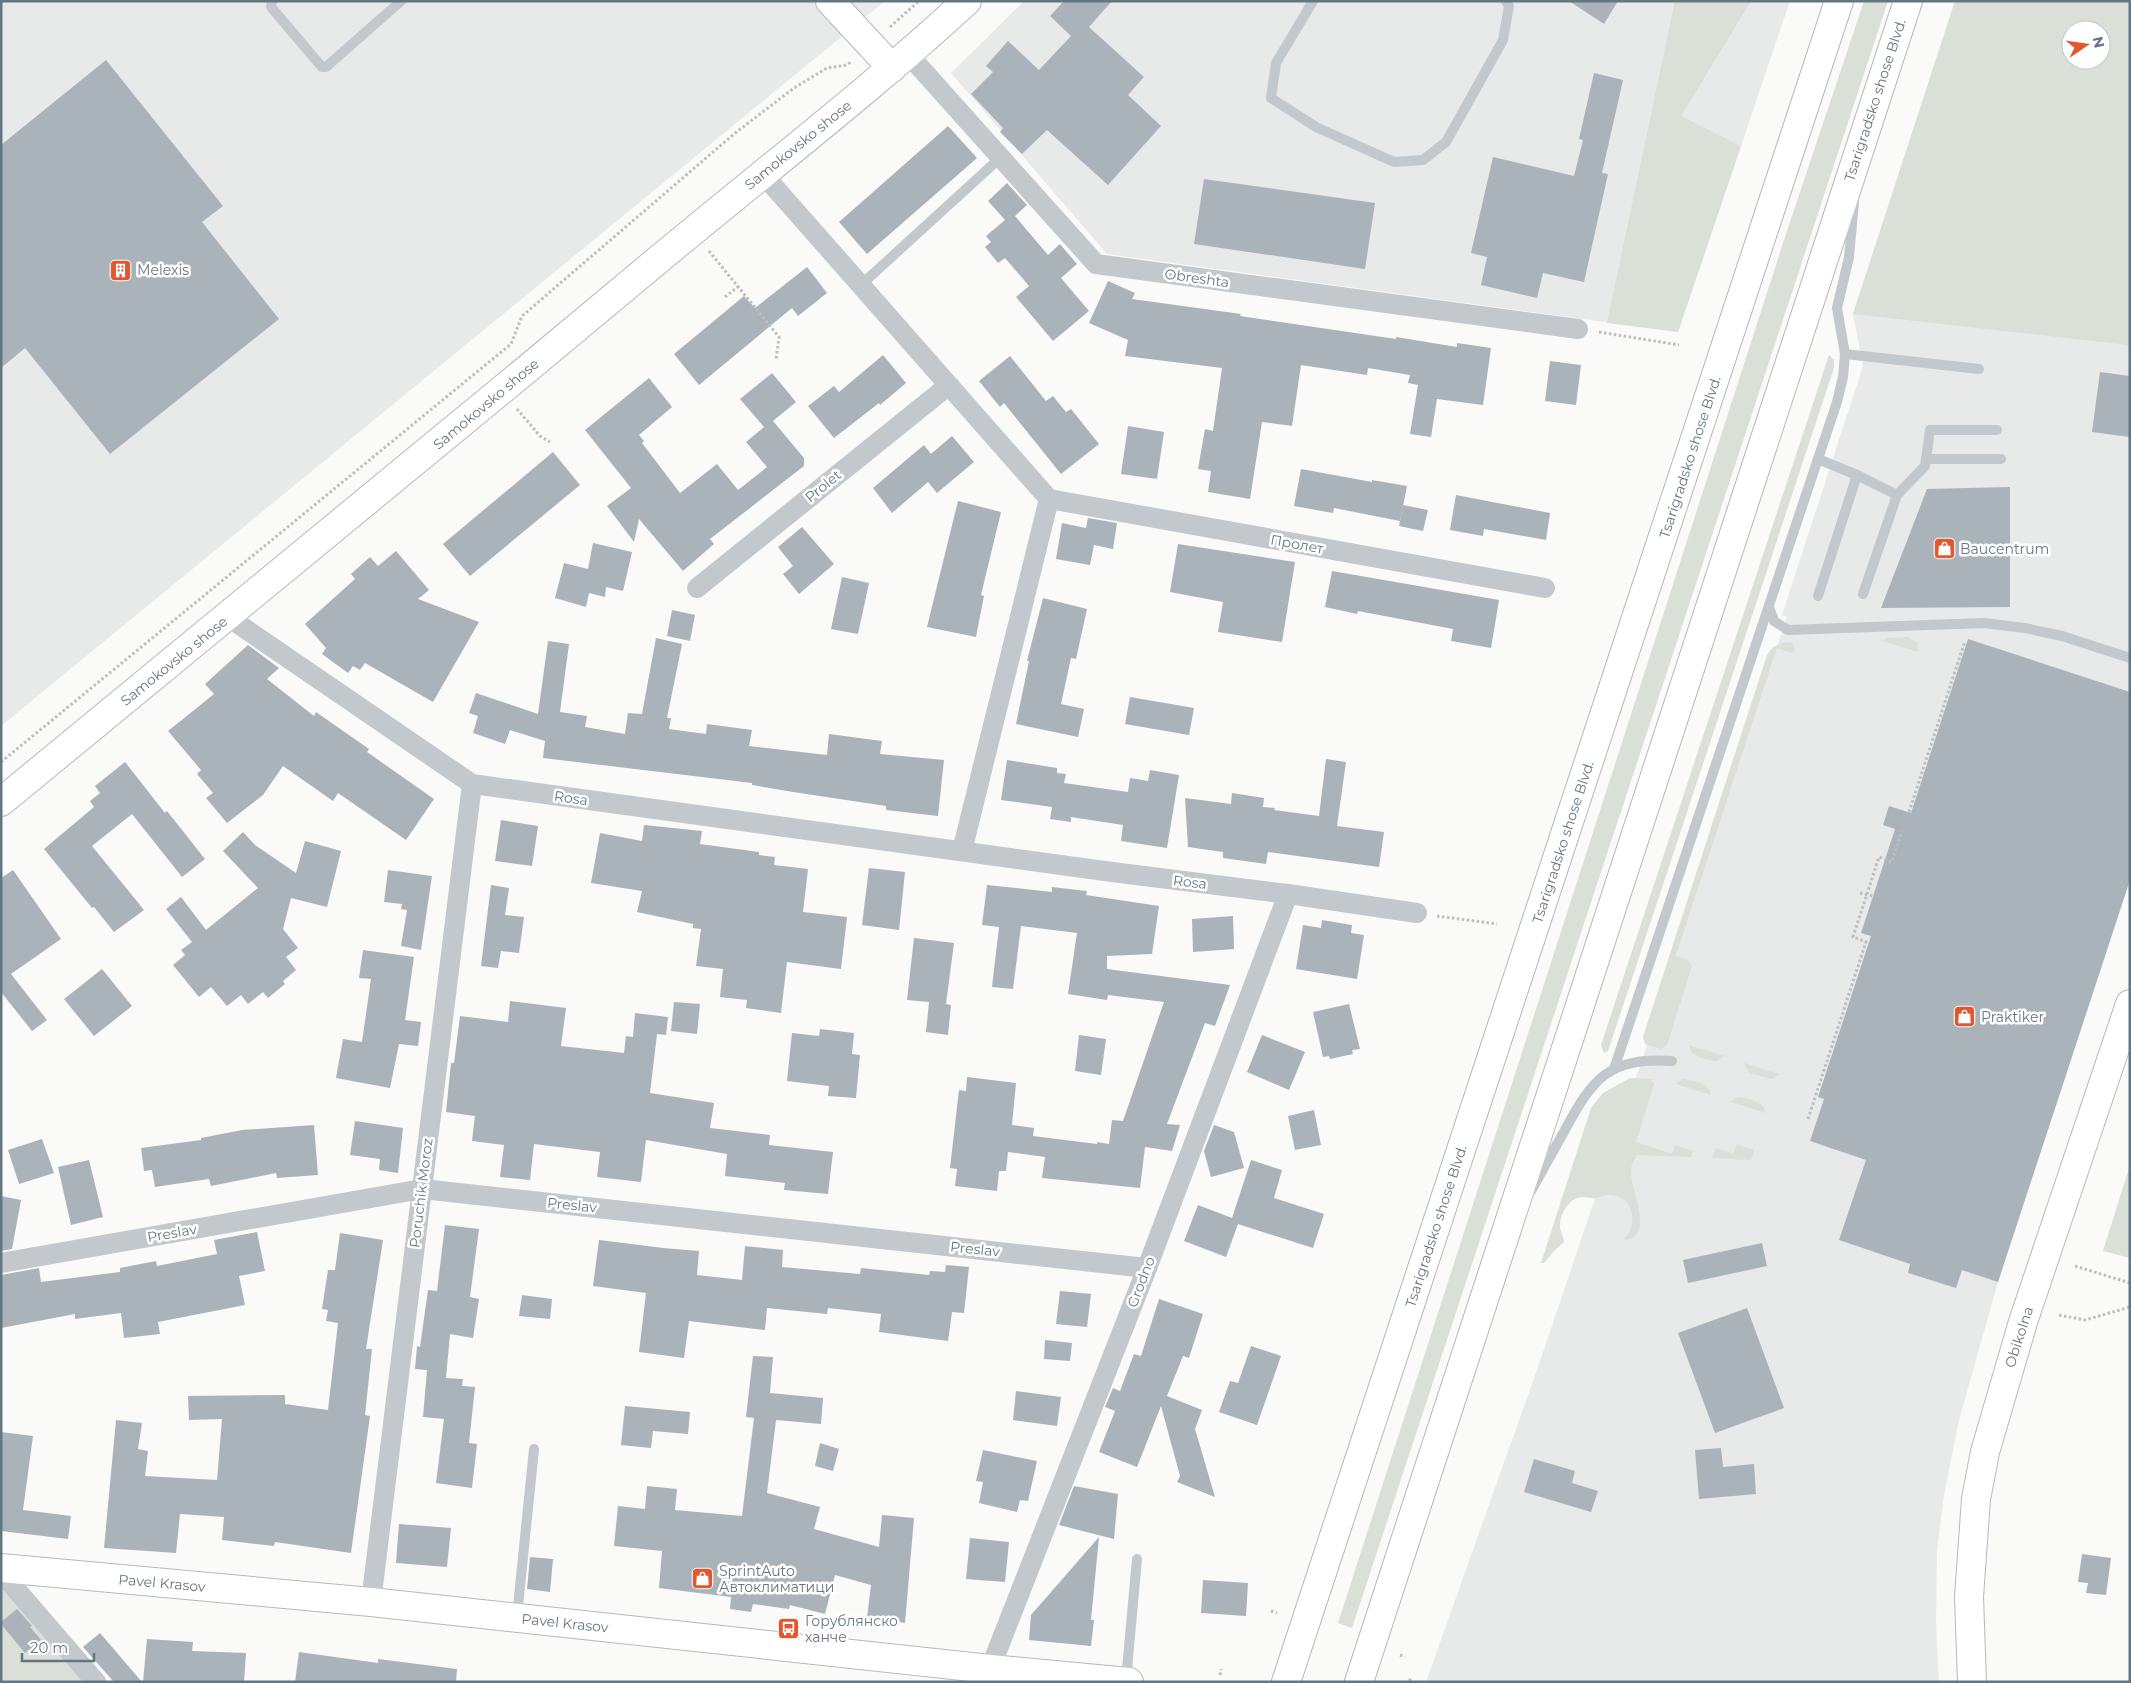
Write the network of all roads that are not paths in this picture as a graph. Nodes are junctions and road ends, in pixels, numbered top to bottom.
1 (272, 1) edge
2 (401, 1) edge
3 (830, 1) edge
4 (967, 1) edge
5 (1313, 1) edge
6 (1506, 1) edge
7 (1839, 1) edge
8 (1908, 1) edge
9 (900, 61) junction
10 (1858, 150) junction
11 (1000, 158) junction
12 (762, 173) junction
13 (862, 284) junction
14 (1578, 329) road end
15 (1845, 354) junction
16 (1979, 369) dead end
17 (949, 385) junction
18 (1997, 430) dead end
19 (1818, 459) junction
20 (1926, 459) junction
21 (2001, 459) dead end
22 (1857, 476) junction
23 (1897, 495) junction
24 (1049, 499) junction
25 (697, 588) dead end
26 (1545, 588) dead end
27 (1863, 594) dead end
28 (1818, 596) dead end
29 (1769, 606) junction
30 (228, 617) junction
31 (2130, 658) edge
32 (472, 784) junction
33 (1, 802) edge
34 (962, 851) junction
35 (1288, 894) junction
36 (1417, 913) road end
37 (2130, 1004) edge
38 (1672, 1061) dead end
39 (1614, 1069) junction
40 (422, 1189) junction
41 (1498, 1252) junction
42 (1, 1262) edge
43 (1147, 1268) junction
44 (534, 1449) dead end
45 (1137, 1559) dead end
46 (1, 1568) edge
47 (1, 1572) edge
48 (371, 1602) junction
49 (516, 1617) junction
50 (990, 1668) junction
51 (96, 1682) edge
52 (1127, 1682) edge
53 (1286, 1682) edge
54 (1359, 1682) edge
55 (1972, 1682) edge

1 - 2 lane
3 - 9 main road
4 - 9 main road, Samokovsko shose
5 - 6 lane
7 - 53 main road, Tsarigradsko shose Blvd.
8 - 10 main road, Tsarigradsko shose Blvd.
9 - 11 street, Obreshta
9 - 12 main road, Samokovsko shose
10 - 15 lane
10 - 41 main road, Tsarigradsko shose Blvd.
11 - 13 lane
11 - 14 street, Obreshta
12 - 13 street
12 - 30 main road, Samokovsko shose
13 - 17 street
15 - 16 lane
15 - 19 lane
17 - 24 street
17 - 25 street, Prolet
18 - 20 lane
19 - 22 lane
19 - 29 lane
20 - 21 lane
20 - 23 lane
22 - 23 lane
22 - 28 lane
23 - 27 lane
24 - 26 street, Пролет
24 - 34 street
29 - 31 lane
29 - 39 lane
30 - 32 street, Rosa
30 - 33 main road, Samokovsko shose
32 - 34 street, Rosa
32 - 40 street, Poruchik Moroz
34 - 35 street, Rosa
35 - 36 street, Rosa
35 - 43 street, Grodno
37 - 55 main road, Obikolna
38 - 39 lane
39 - 41 lane
40 - 42 street, Preslav
40 - 43 street, Preslav
40 - 48 street, Poruchik Moroz
41 - 54 main road, Tsarigradsko shose Blvd.
43 - 50 street, Grodno
44 - 49 lane
45 - 52 lane
46 - 48 main road, Pavel Krasov
47 - 51 street
48 - 49 main road, Pavel Krasov
49 - 50 main road, Pavel Krasov
50 - 52 main road, Pavel Krasov

